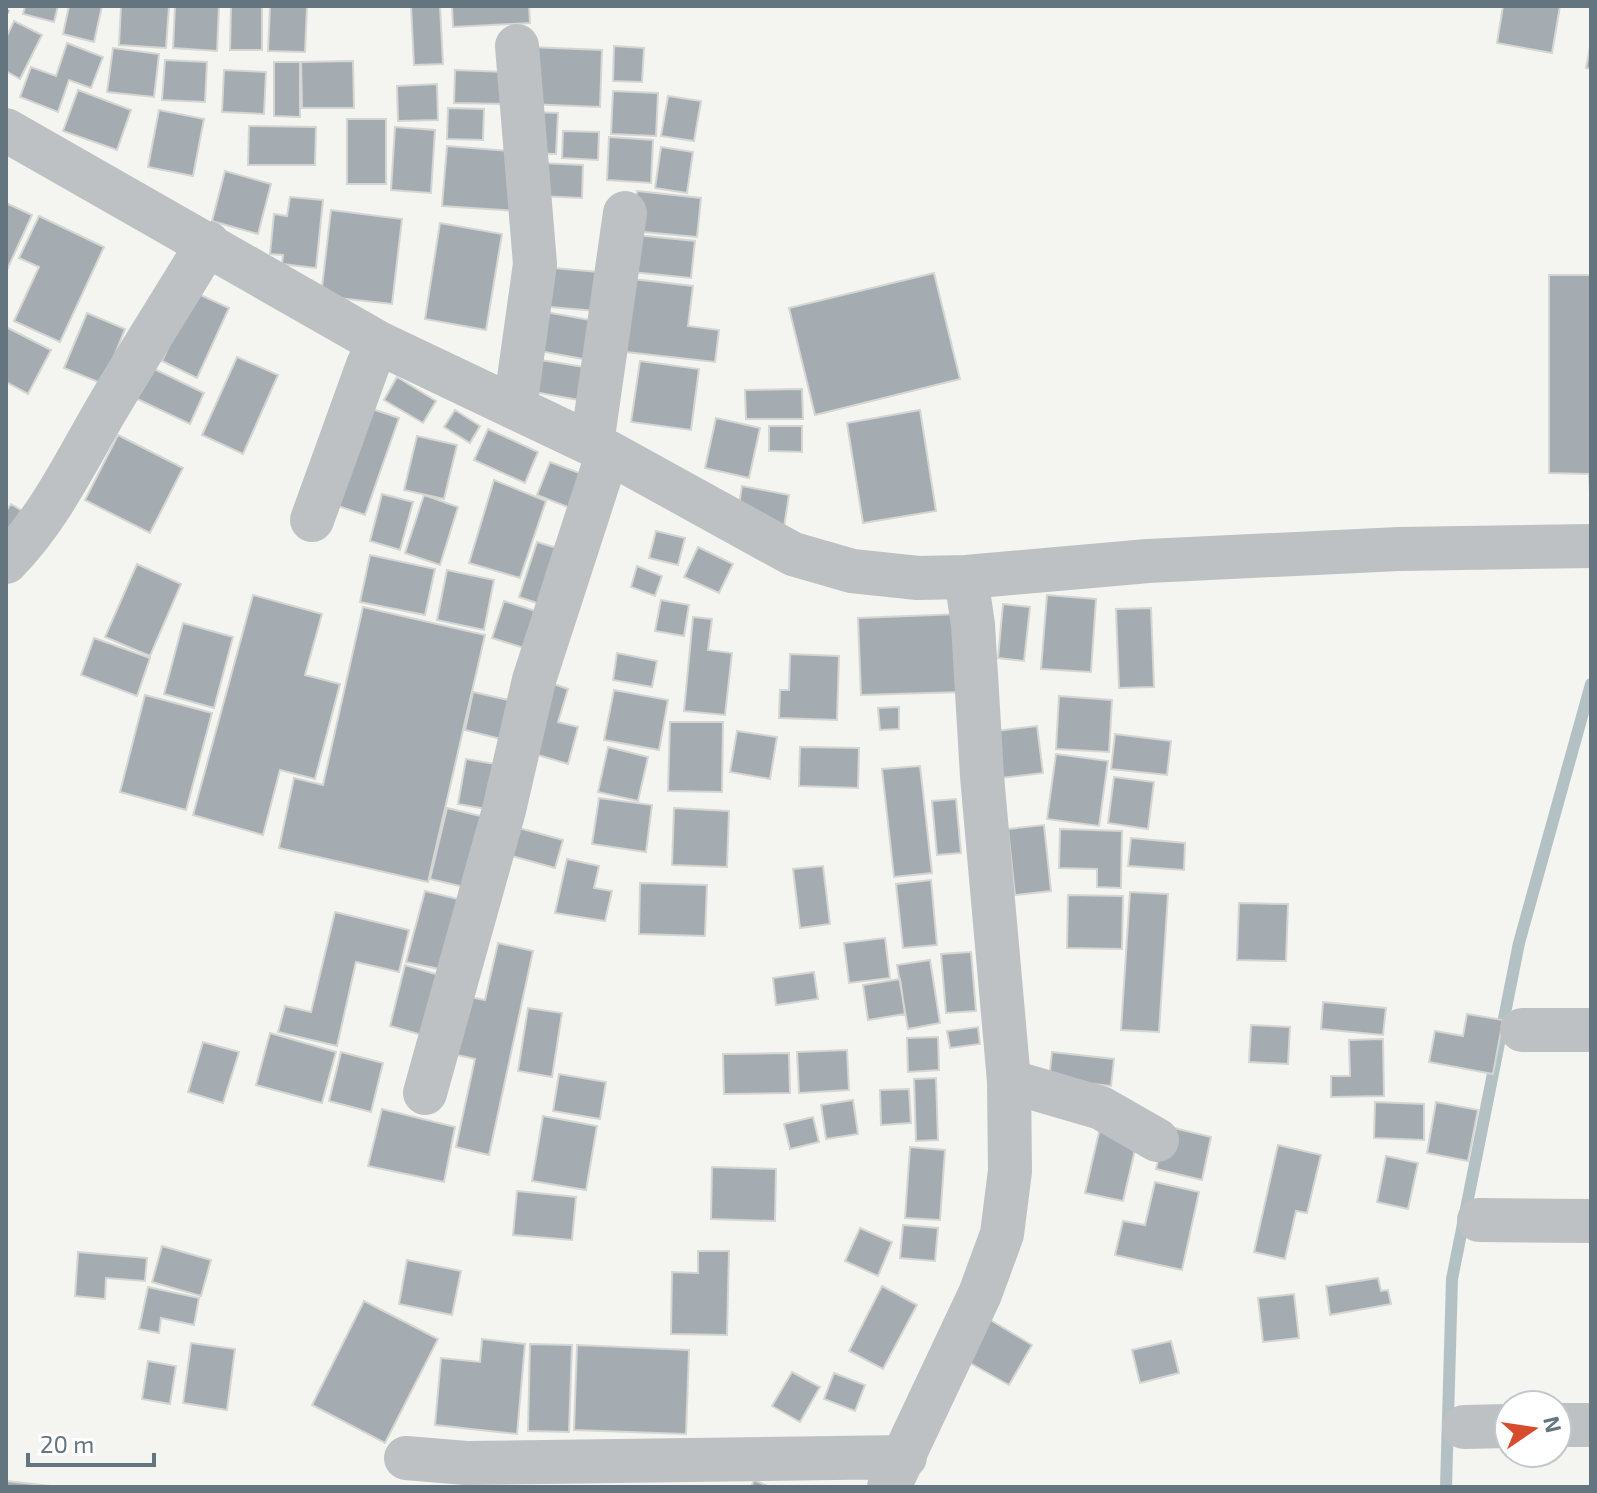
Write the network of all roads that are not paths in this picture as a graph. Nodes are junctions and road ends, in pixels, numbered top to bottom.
1 (517, 46) dead end
2 (6, 130) edge
3 (625, 213) dead end
4 (208, 243) junction
5 (379, 343) junction
6 (515, 407) junction
7 (600, 448) junction
8 (312, 520) dead end
9 (1591, 546) edge
10 (6, 562) edge
11 (966, 577) junction
12 (1522, 1030) dead end
13 (1591, 1030) edge
14 (1009, 1081) junction
15 (425, 1093) dead end
16 (1157, 1140) dead end
17 (1479, 1220) dead end
18 (1591, 1221) edge
19 (1493, 1426) edge
20 (1464, 1427) dead end
21 (406, 1458) dead end
22 (897, 1472) edge

1 - 6 street
2 - 4 street
3 - 7 street
4 - 5 street
4 - 10 street
5 - 6 street
5 - 8 street
6 - 7 street
7 - 11 street
7 - 15 street
9 - 11 street
11 - 14 street
12 - 13 street
14 - 16 street
14 - 22 street
17 - 18 street
19 - 20 street
21 - 22 street

